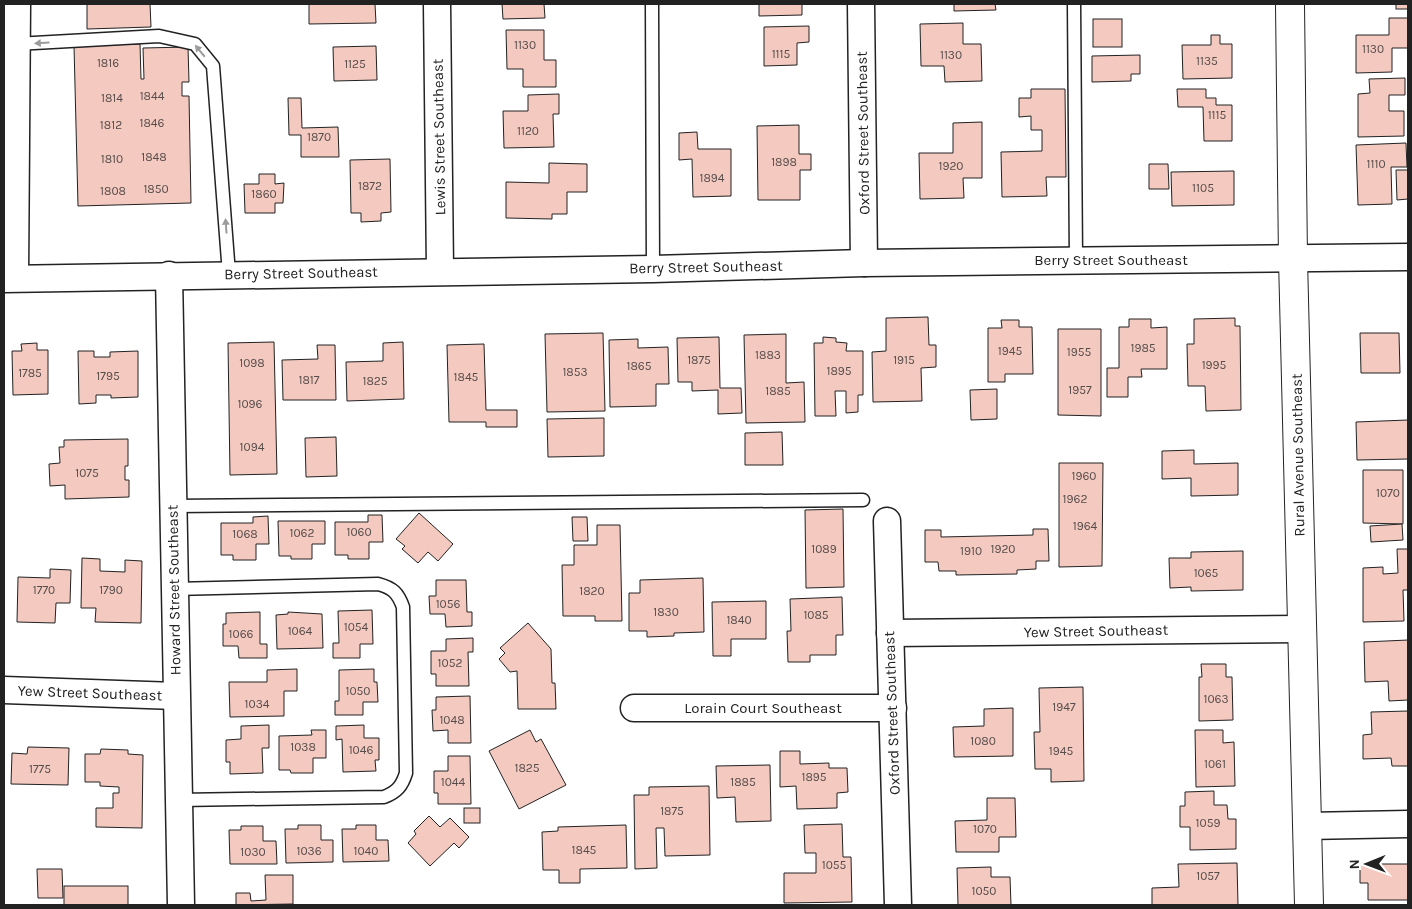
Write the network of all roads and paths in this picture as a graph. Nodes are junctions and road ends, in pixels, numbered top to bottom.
1 (17, 4) edge
2 (437, 4) edge
3 (652, 4) edge
4 (861, 4) edge
5 (1074, 4) edge
6 (1290, 4) edge
7 (16, 44) junction
8 (1408, 258) edge
9 (1076, 260) junction
10 (1293, 260) junction
11 (864, 262) junction
12 (653, 269) junction
13 (440, 270) junction
14 (229, 274) junction
15 (169, 275) junction
16 (9, 278) edge
17 (863, 500) dead end
18 (173, 506) junction
19 (888, 521) dead end
20 (174, 589) junction
21 (1302, 629) junction
22 (890, 633) junction
23 (4, 690) edge
24 (176, 696) junction
25 (634, 708) dead end
26 (893, 708) junction
27 (179, 800) junction
28 (1408, 824) edge
29 (1307, 826) junction
30 (181, 905) edge
31 (898, 905) edge
32 (1309, 905) edge

1 - 7 street
2 - 13 street, Lewis Street Southeast
3 - 12 lane
4 - 11 street, Oxford Street Southeast
5 - 9 lane
6 - 10 street, Rural Avenue Southeast
14 -> 7 lane
7 - 16 street
8 - 10 street, Berry Street Southeast
9 - 10 street, Berry Street Southeast
9 - 11 street, Berry Street Southeast
10 - 21 street, Rural Avenue Southeast
11 - 12 street, Berry Street Southeast
12 - 13 street, Berry Street Southeast
13 - 14 street, Berry Street Southeast
14 - 15 street, Berry Street Southeast
15 - 16 street, Berry Street Southeast
15 - 18 street, Howard Street Southeast
17 - 18 lane
18 - 20 street, Howard Street Southeast
19 - 22 street, Oxford Street Southeast
20 - 24 street, Howard Street Southeast
20 - 27 lane
21 - 22 street, Yew Street Southeast
21 - 29 street, Rural Avenue Southeast
22 - 26 street, Oxford Street Southeast
23 - 24 street, Yew Street Southeast
24 - 27 street, Howard Street Southeast
25 - 26 street, Lorain Court Southeast
26 - 31 street, Oxford Street Southeast
27 - 30 street, Howard Street Southeast
28 - 29 street
29 - 32 street, Rural Avenue Southeast

